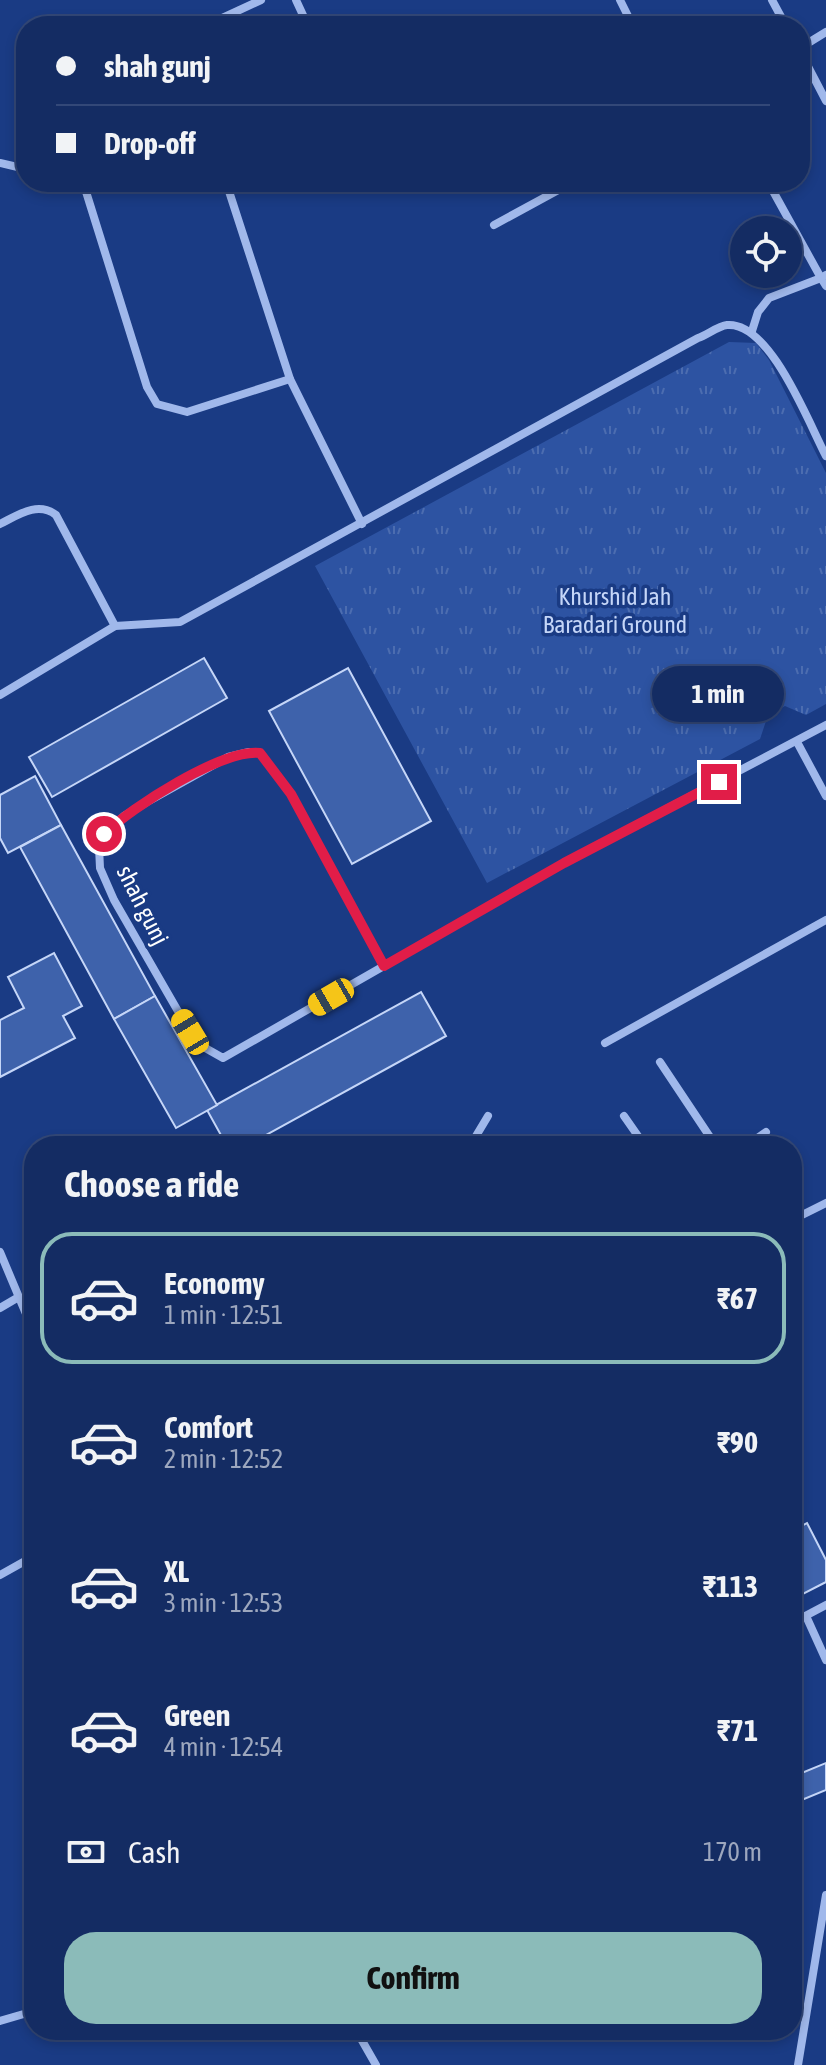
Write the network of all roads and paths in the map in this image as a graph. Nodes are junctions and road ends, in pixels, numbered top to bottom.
1 (261, 0) edge
2 (227, 16) edge
3 (810, 70) edge
4 (826, 101) edge
5 (86, 192) edge
6 (229, 192) edge
7 (555, 192) edge
8 (774, 192) edge
9 (494, 225) dead end
10 (824, 279) edge
11 (752, 331) junction
12 (290, 379) junction
13 (826, 456) edge
14 (0, 524) edge
15 (362, 524) junction
16 (115, 626) junction
17 (0, 695) edge
18 (826, 725) edge
19 (797, 742) junction
20 (826, 796) edge
21 (826, 920) edge
22 (384, 966) junction
23 (605, 1043) dead end
24 (660, 1062) dead end
25 (488, 1116) dead end
26 (624, 1116) dead end
27 (766, 1132) dead end
28 (476, 1136) edge
29 (638, 1136) edge
30 (709, 1136) edge
31 (760, 1136) edge
32 (826, 1203) edge
33 (802, 1217) edge
34 (0, 1252) edge
35 (17, 1298) junction
36 (0, 1308) edge
37 (24, 1312) edge
38 (24, 1562) edge
39 (0, 1575) edge
40 (826, 1605) edge
41 (806, 1616) junction
42 (802, 1618) edge
43 (826, 1660) edge
44 (826, 1895) edge
45 (24, 2014) edge
46 (0, 2021) edge
47 (362, 2040) edge
48 (376, 2065) edge
49 (798, 2065) edge

1 - 2 street
3 - 4 street
5 - 12 street
6 - 12 street
7 - 9 street
8 - 10 street
10 - 11 street
11 - 13 street
11 - 15 street
12 - 15 street
14 - 16 street
15 - 16 street
16 - 17 street
18 - 19 street
19 - 20 street
19 - 22 street
21 - 23 street
22 - 22 street, shah gunj
24 - 30 street
25 - 28 street
26 - 29 street
27 - 31 street
32 - 33 street
34 - 35 street
35 - 36 street
35 - 37 street
38 - 39 street
40 - 41 street
41 - 42 street
41 - 43 street
44 - 49 street
45 - 46 street
47 - 48 street

